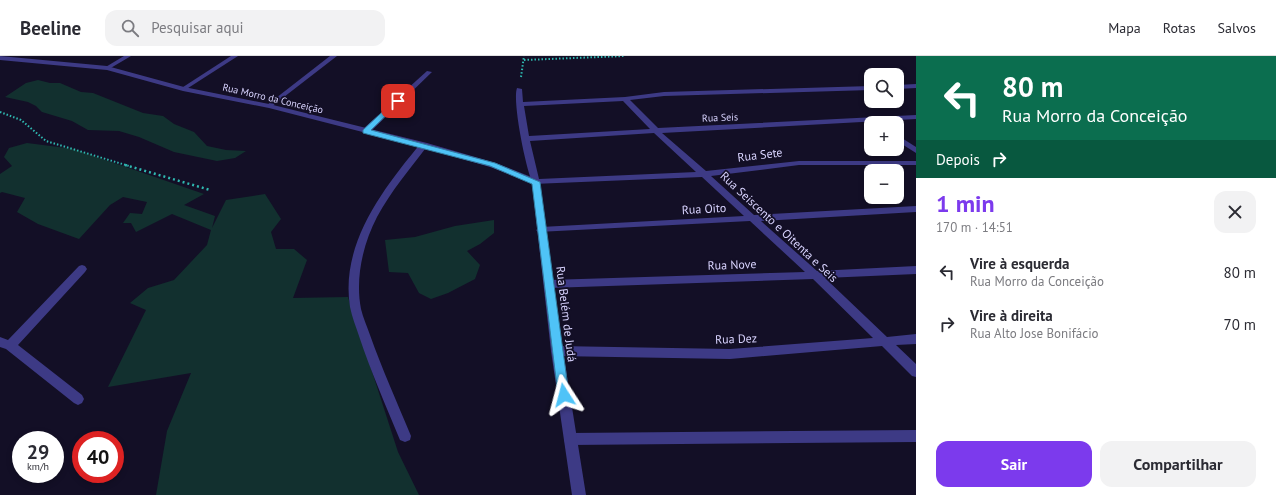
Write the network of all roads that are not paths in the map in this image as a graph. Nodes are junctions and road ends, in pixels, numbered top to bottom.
1 (128, 56) edge
2 (235, 56) edge
3 (334, 56) edge
4 (0, 58) edge
5 (106, 68) junction
6 (429, 72) dead end
7 (904, 86) edge
8 (916, 86) edge
9 (864, 88) edge
10 (183, 89) junction
11 (519, 89) road end
12 (625, 99) junction
13 (519, 104) junction
14 (269, 106) junction
15 (916, 117) edge
16 (904, 118) edge
17 (864, 122) edge
18 (656, 130) junction
19 (366, 131) junction
20 (525, 139) junction
21 (904, 142) edge
22 (424, 146) junction
23 (916, 151) edge
24 (916, 163) edge
25 (705, 174) junction
26 (536, 182) junction
27 (916, 209) edge
28 (751, 218) junction
29 (541, 230) junction
30 (82, 270) dead end
31 (916, 270) edge
32 (814, 275) junction
33 (549, 284) junction
34 (916, 339) edge
35 (884, 342) junction
36 (5, 344) edge
37 (557, 351) junction
38 (916, 372) edge
39 (78, 399) dead end
40 (405, 436) dead end
41 (916, 436) edge
42 (570, 438) junction
43 (579, 495) edge

1 - 5 street
2 - 10 street
3 - 14 street
4 - 5 street, Rua Morro da Conceição
5 - 10 street, Rua Morro da Conceição
6 - 19 street
7 - 8 street
9 - 12 street
10 - 14 street, Rua Morro da Conceição
11 - 13 street, Rua Belém de Judá
12 - 13 street
12 - 18 street, Rua Seiscento e Oitenta e Seis
13 - 20 street, Rua Belém de Judá
14 - 19 street, Rua Morro da Conceição
15 - 16 street, Rua Seis
17 - 18 street, Rua Seis
18 - 20 street, Rua Seis
18 - 25 street, Rua Seiscento e Oitenta e Seis
19 - 22 street, Rua Morro da Conceição
20 - 26 street, Rua Belém de Judá
21 - 23 street
22 - 26 street, Rua Morro da Conceição
22 - 40 street
24 - 25 street, Rua Sete
25 - 26 street, Rua Sete
25 - 28 street, Rua Seiscento e Oitenta e Seis
26 - 29 street, Rua Belém de Judá
27 - 28 street, Rua Oito
28 - 29 street, Rua Oito
28 - 32 street, Rua Seiscento e Oitenta e Seis
29 - 33 street, Rua Belém de Judá
30 - 36 street
31 - 32 street, Rua Nove
32 - 33 street, Rua Nove
32 - 35 street, Rua Seiscento e Oitenta e Seis
33 - 37 street, Rua Belém de Judá
34 - 35 street, Rua Dez
35 - 37 street, Rua Dez
35 - 38 street, Rua Seiscento e Oitenta e Seis
36 - 39 street
37 - 42 street, Rua Belém de Judá
41 - 42 street
42 - 43 street, Rua Belém de Judá

